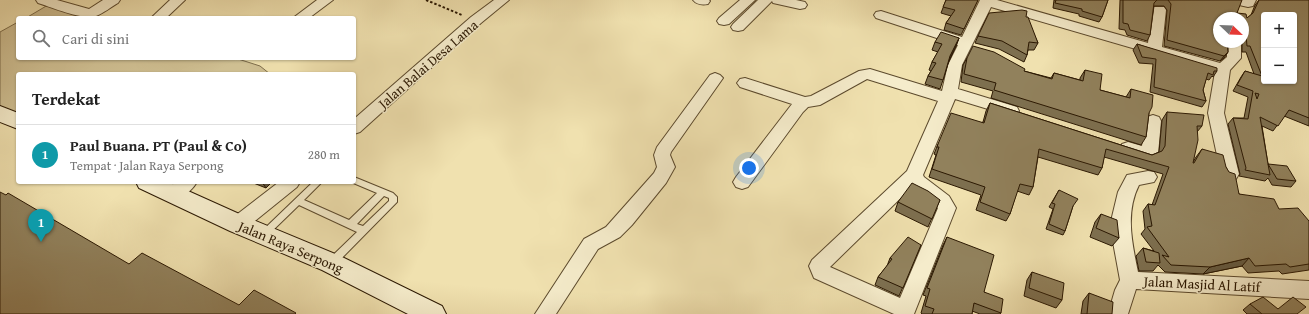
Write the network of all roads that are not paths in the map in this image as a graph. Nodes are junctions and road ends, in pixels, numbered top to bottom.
1 (43, 0) edge
2 (113, 0) edge
3 (178, 0) edge
4 (326, 0) edge
5 (502, 0) edge
6 (748, 0) edge
7 (766, 0) edge
8 (778, 0) edge
9 (987, 1) edge
10 (1244, 1) edge
11 (800, 5) dead end
12 (1159, 10) dead end
13 (1243, 12) edge
14 (91, 13) junction
15 (881, 15) dead end
16 (100, 16) edge
17 (160, 16) edge
18 (303, 16) edge
19 (724, 21) dead end
20 (738, 27) dead end
21 (970, 46) junction
22 (1234, 48) edge
23 (1154, 49) junction
24 (1223, 69) junction
25 (716, 78) dead end
26 (745, 83) dead end
27 (949, 95) junction
28 (804, 102) junction
29 (0, 113) edge
30 (1026, 116) edge
31 (16, 121) edge
32 (1153, 121) dead end
33 (356, 126) edge
34 (1117, 145) edge
35 (1230, 174) edge
36 (914, 175) junction
37 (1148, 177) dead end
38 (356, 181) edge
39 (742, 182) dead end
40 (158, 184) edge
41 (288, 184) edge
42 (316, 184) edge
43 (181, 188) edge
44 (383, 192) junction
45 (298, 201) junction
46 (238, 224) junction
47 (350, 225) junction
48 (364, 231) junction
49 (264, 234) junction
50 (331, 263) junction
51 (1130, 280) junction
52 (1309, 290) edge
53 (905, 312) edge
54 (433, 314) edge
55 (545, 314) edge
56 (1118, 314) edge

1 - 14 street
2 - 14 street
3 - 17 street
4 - 18 street
5 - 33 street, Jalan Balai Desa Lama
6 - 19 street
7 - 20 street
8 - 11 street
9 - 21 street
9 - 23 street
10 - 13 street
12 - 23 street
14 - 16 street
15 - 21 street
21 - 27 street
22 - 24 street
23 - 24 street
24 - 35 street
25 - 55 street
26 - 28 street
27 - 28 street
27 - 30 street
27 - 36 street
28 - 39 street
29 - 31 main road
32 - 34 street
36 - 53 street
36 - 53 street
37 - 51 street
38 - 44 lane
40 - 43 main road, Jalan Raya Serpong
41 - 46 street
42 - 45 lane
43 - 46 main road, Jalan Raya Serpong
44 - 47 lane
44 - 48 lane
45 - 47 lane
45 - 49 lane
46 - 49 main road, Jalan Raya Serpong
47 - 48 lane
48 - 50 lane
49 - 50 main road, Jalan Raya Serpong
50 - 54 main road, Jalan Raya Serpong
51 - 52 street, Jalan Masjid Al Latif
51 - 56 street, Jalan Masjid Al Latif

